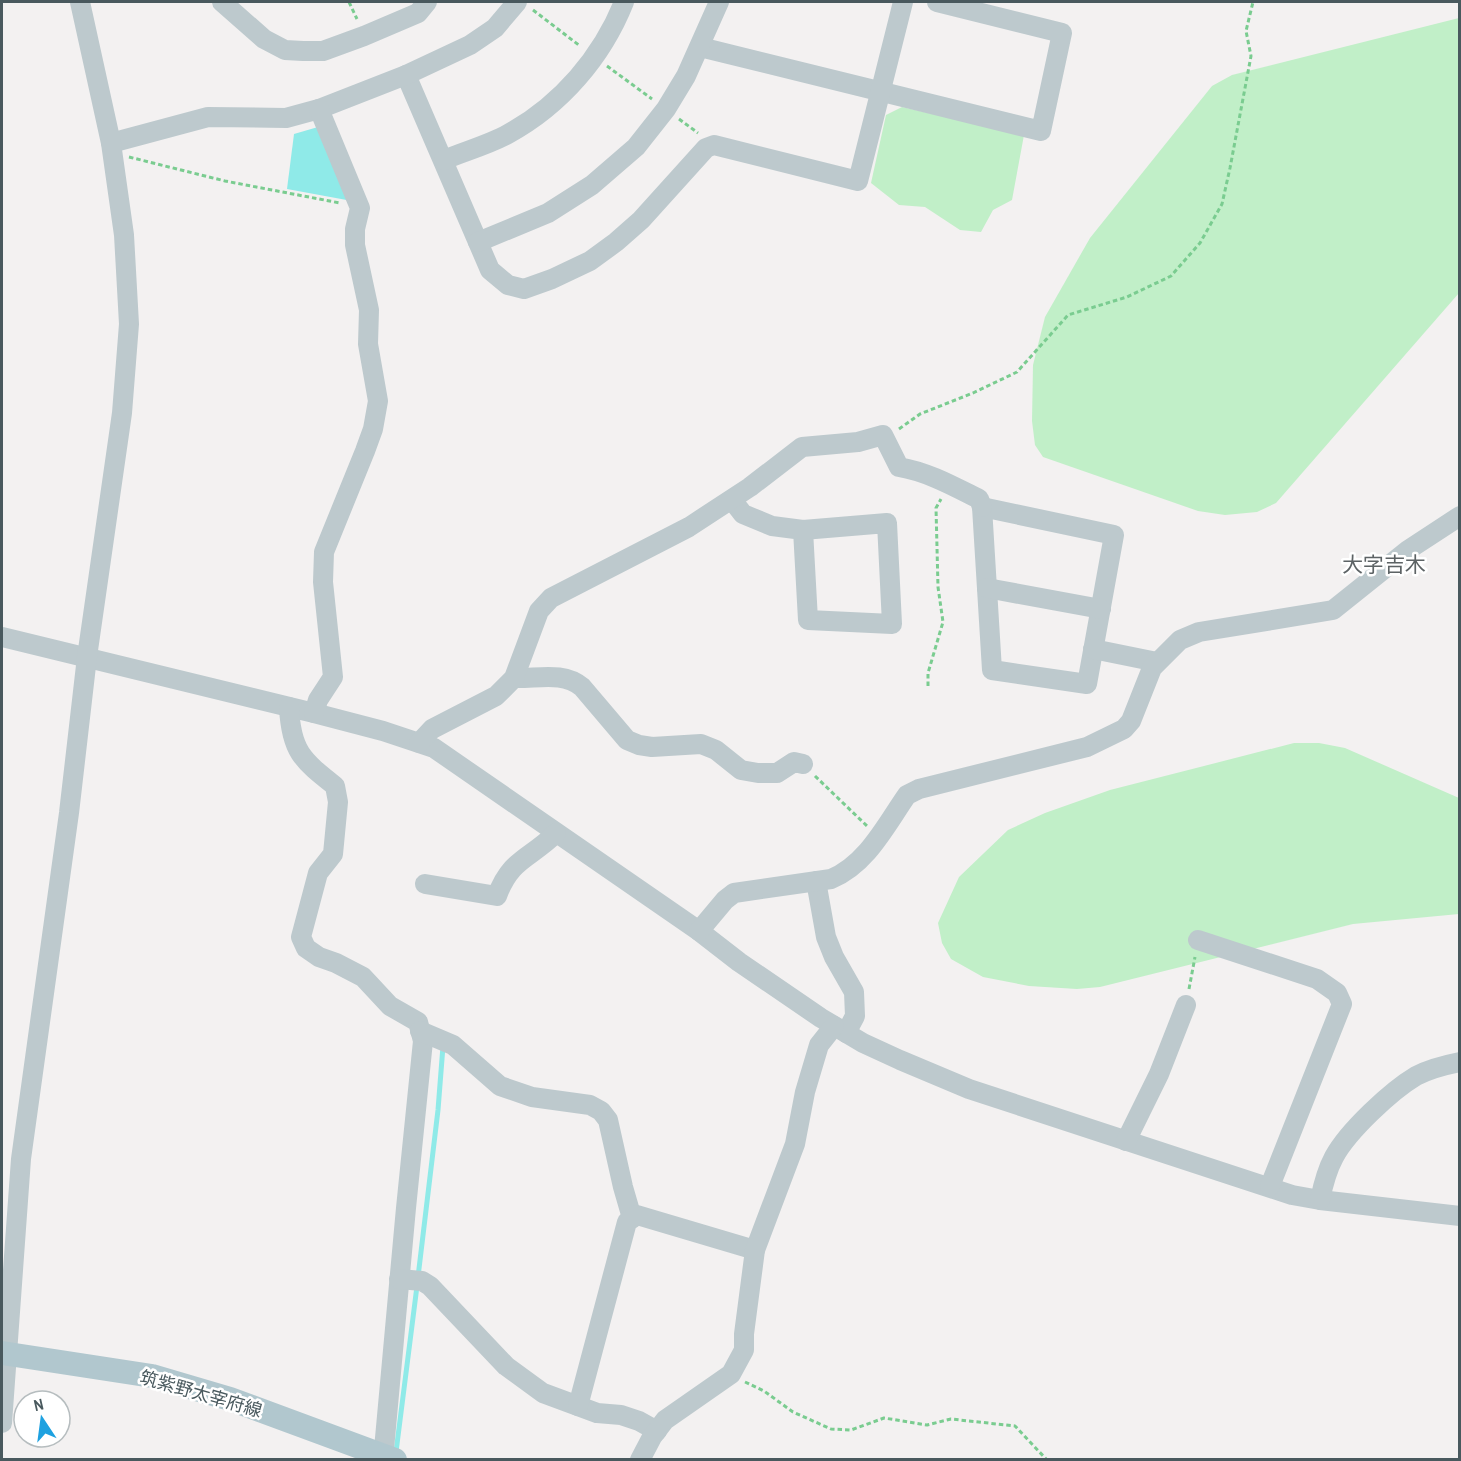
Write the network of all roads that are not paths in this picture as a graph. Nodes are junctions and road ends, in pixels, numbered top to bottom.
1 (80, 2) edge
2 (222, 2) edge
3 (427, 2) edge
4 (624, 2) edge
5 (718, 2) edge
6 (903, 2) edge
7 (937, 2) edge
8 (524, 5) edge
9 (700, 47) junction
10 (406, 75) junction
11 (881, 91) junction
12 (319, 109) junction
13 (112, 148) junction
14 (444, 160) junction
15 (478, 242) junction
16 (732, 500) junction
17 (982, 507) junction
18 (1460, 516) edge
19 (803, 530) junction
20 (987, 588) junction
21 (1101, 609) junction
22 (2, 637) edge
23 (1093, 649) junction
24 (87, 657) junction
25 (1157, 662) junction
26 (514, 678) junction
27 (289, 707) junction
28 (314, 713) junction
29 (419, 742) junction
30 (803, 764) road end
31 (556, 833) junction
32 (816, 881) junction
33 (425, 884) dead end
34 (699, 931) junction
35 (1197, 940) road end
36 (1186, 1005) road end
37 (840, 1030) junction
38 (420, 1031) junction
39 (1460, 1062) edge
40 (1126, 1141) junction
41 (1270, 1186) junction
42 (1320, 1200) junction
43 (1460, 1216) edge
44 (632, 1218) junction
45 (755, 1250) junction
46 (399, 1279) junction
47 (4, 1354) edge
48 (578, 1406) junction
49 (2, 1423) edge
50 (657, 1431) junction
51 (387, 1458) edge
52 (640, 1460) edge

1 - 13 street
2 - 3 street
4 - 14 street
5 - 9 street
6 - 11 street
7 - 11 street
8 - 10 street
9 - 11 street
9 - 15 street
10 - 12 street
10 - 14 street
11 - 15 street
12 - 13 street
12 - 28 street
13 - 24 street
14 - 15 street
16 - 17 street
16 - 19 street
16 - 26 street
17 - 20 street
17 - 21 street
18 - 25 street
19 - 19 street
20 - 21 street
20 - 23 street
21 - 23 street
22 - 24 street
23 - 25 street
24 - 27 street
24 - 47 street
25 - 32 street
26 - 29 street
26 - 30 street
27 - 28 street
27 - 38 street
28 - 29 street
29 - 31 street
31 - 33 street
31 - 34 street
32 - 34 street
32 - 37 street
34 - 37 street
35 - 41 street
36 - 40 street
37 - 40 street
37 - 45 street
38 - 44 street
38 - 46 street
39 - 42 street
40 - 41 street
41 - 42 street
42 - 43 street
44 - 45 street
44 - 48 street
45 - 50 street
46 - 48 street
46 - 51 street
47 - 49 street
47 - 51 main road, 筑紫野太宰府線
48 - 50 street
50 - 52 street

